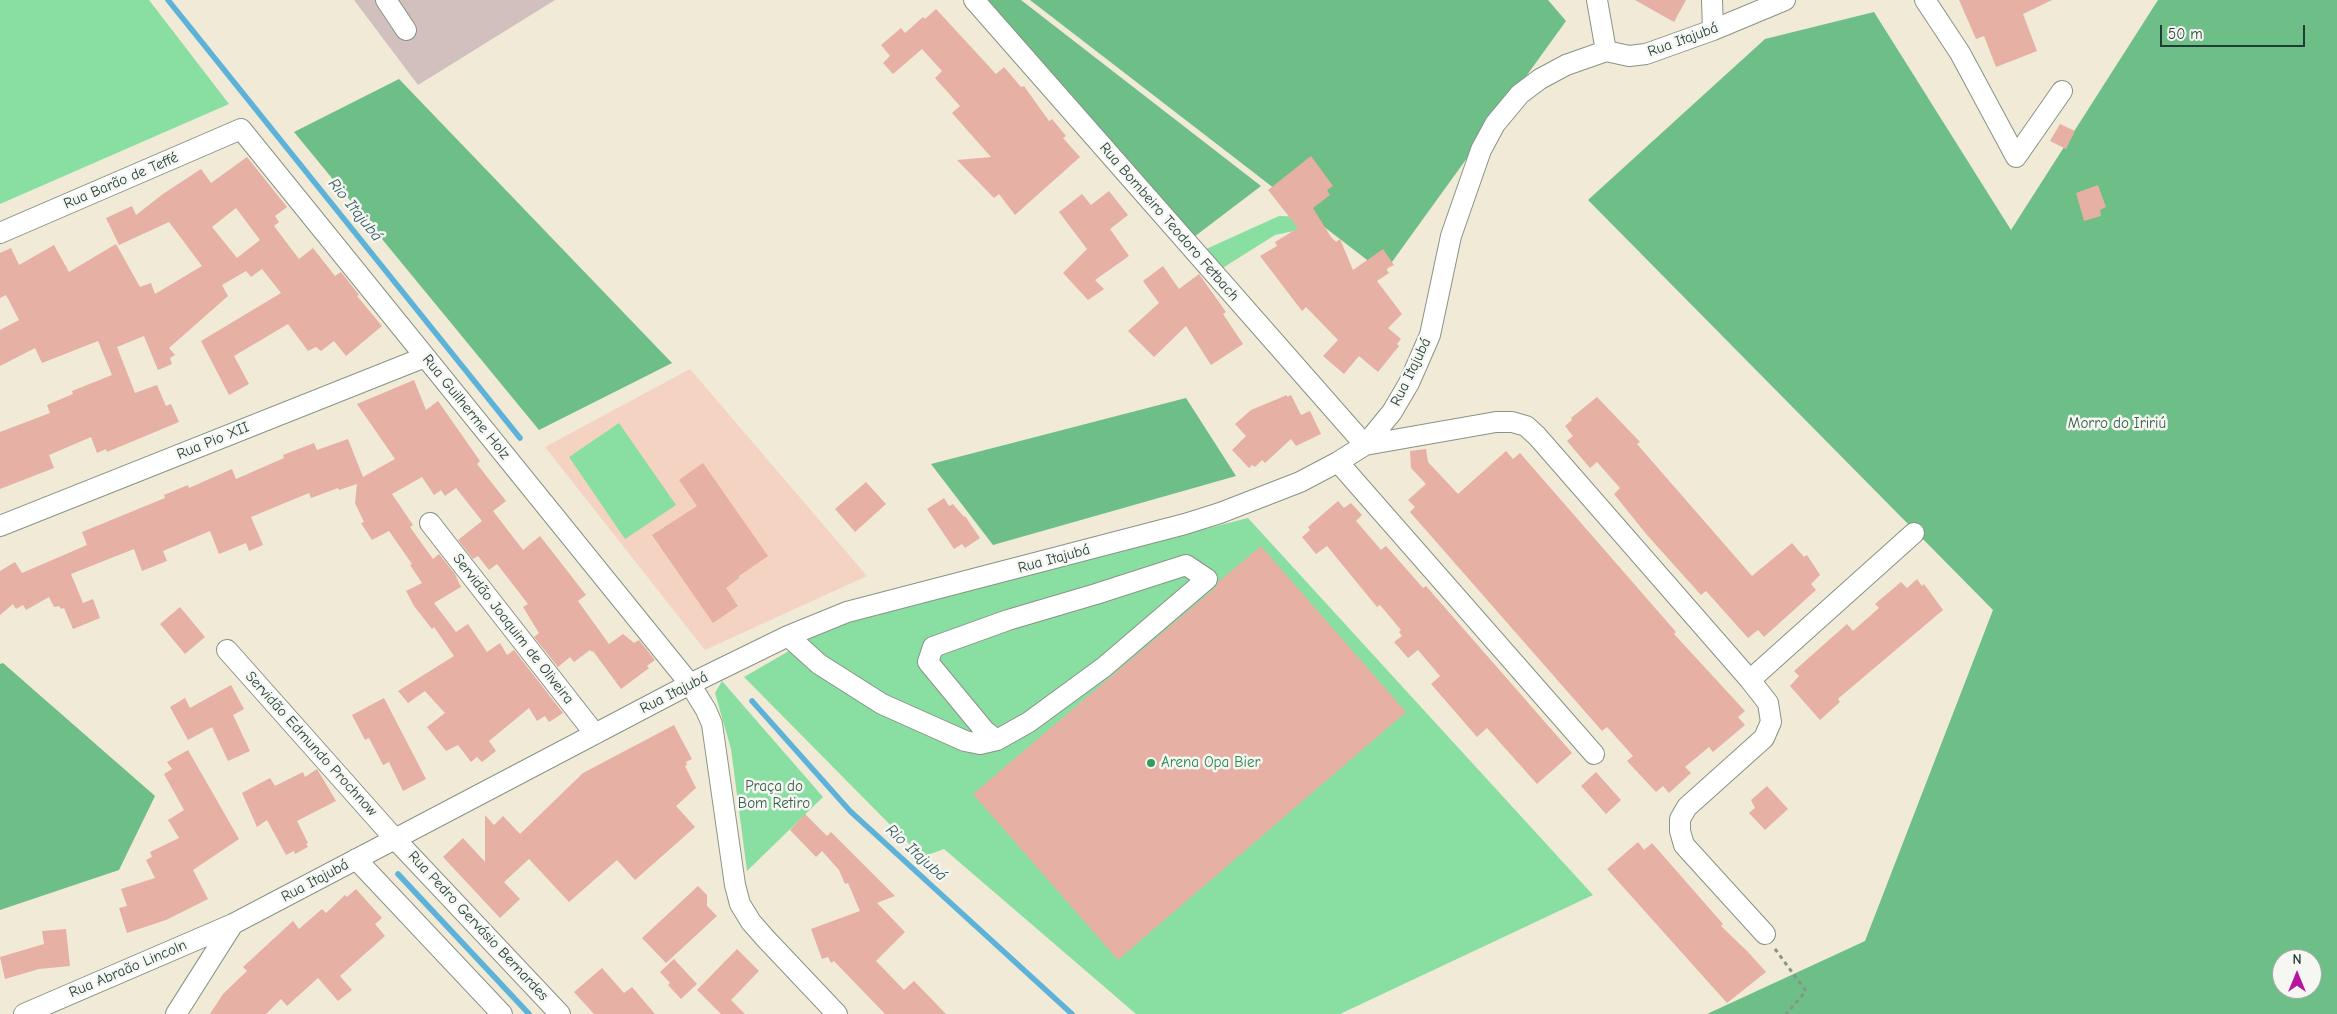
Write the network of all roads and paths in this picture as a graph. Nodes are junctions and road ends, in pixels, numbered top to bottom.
1 (386, 0) edge
2 (974, 0) edge
3 (1597, 0) edge
4 (1712, 0) edge
5 (1785, 0) edge
6 (1925, 0) edge
7 (406, 30) dead end
8 (1713, 30) junction
9 (1606, 51) junction
10 (2062, 91) dead end
11 (241, 129) joint
12 (0, 233) edge
13 (425, 357) junction
14 (1365, 444) junction
15 (1338, 462) junction
16 (430, 523) dead end
17 (0, 526) edge
18 (1914, 533) dead end
19 (788, 636) junction
20 (227, 650) dead end
21 (1750, 680) junction
22 (690, 684) junction
23 (595, 734) junction
24 (997, 740) junction
25 (1594, 754) dead end
26 (395, 839) junction
27 (356, 859) junction
28 (232, 924) junction
29 (1765, 934) joint
30 (24, 1014) edge
31 (176, 1014) edge
32 (502, 1014) edge
33 (560, 1014) edge
34 (837, 1014) edge
35 (1786, 1014) edge

1 - 7 street
2 - 14 street, Rua Bombeiro Teodoro Fetbach
3 - 9 street
4 - 8 street
5 - 8 street, Rua Itajubá
6 - 10 street
8 - 9 street, Rua Itajubá
9 - 14 street, Rua Itajubá
11 - 12 street, Rua Barão de Teffé
11 - 13 street, Rua Guilherme Holz
13 - 17 street, Rua Pio XII
13 - 22 street, Rua Guilherme Holz
14 - 15 street, Rua Itajubá
14 - 21 street
15 - 19 street, Rua Itajubá
15 - 25 street
16 - 23 street, Servidão Joaquim de Oliveira
18 - 21 street
19 - 22 street, Rua Itajubá
19 - 24 street
20 - 26 street, Servidão Edmundo Prochnow
21 - 29 street
22 - 23 street, Rua Itajubá
22 - 34 street, Rua Guilherme Holz
23 - 26 street, Rua Itajubá
24 - 24 street
26 - 27 street, Rua Itajubá
26 - 33 street, Rua Pedro Gervásio Bernardes
27 - 28 street, Rua Itajubá
27 - 32 street
28 - 30 street, Rua Abraão Lincoln
28 - 31 street
29 - 35 path

